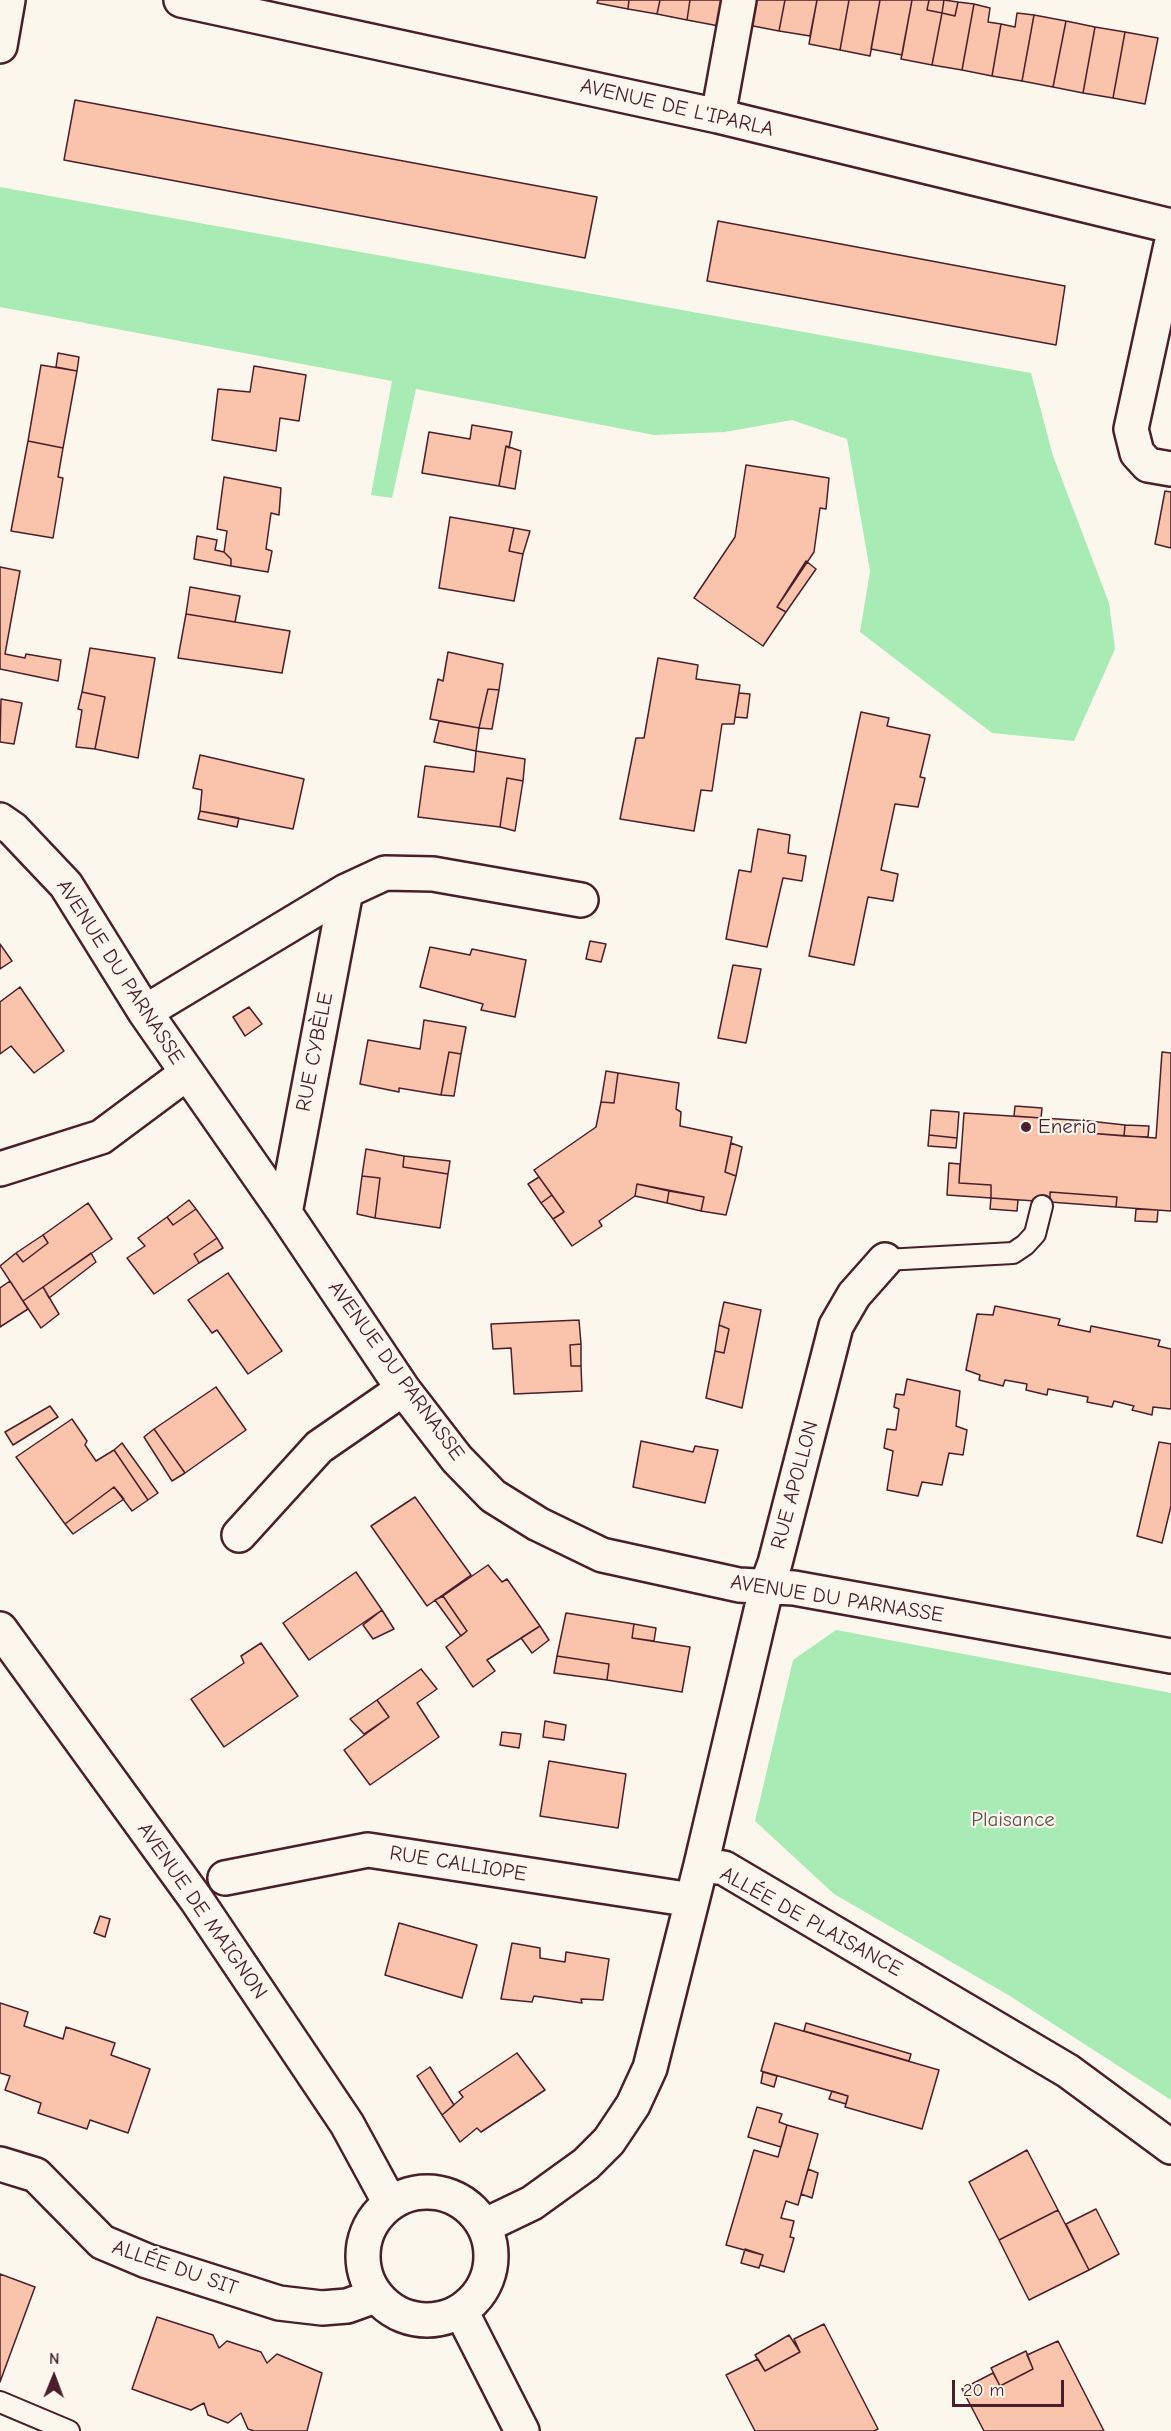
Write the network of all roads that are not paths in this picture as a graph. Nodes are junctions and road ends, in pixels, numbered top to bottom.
1 (8, 0) edge
2 (181, 0) edge
3 (739, 0) edge
4 (0, 46) edge
5 (718, 116) junction
6 (1171, 226) edge
7 (1171, 245) edge
8 (1171, 469) edge
9 (0, 820) edge
10 (346, 891) junction
11 (581, 900) dead end
12 (145, 1012) junction
13 (187, 1073) junction
14 (0, 1169) edge
15 (1042, 1206) dead end
16 (285, 1213) junction
17 (885, 1260) joint
18 (403, 1389) junction
19 (239, 1535) dead end
20 (766, 1585) junction
21 (0, 1629) edge
22 (1171, 1656) edge
23 (701, 1865) junction
24 (225, 1878) dead end
25 (692, 1900) junction
26 (1171, 2147) edge
27 (0, 2164) edge
28 (390, 2203) junction
29 (484, 2226) junction
30 (375, 2296) junction
31 (461, 2312) junction
32 (0, 2402) edge
33 (69, 2431) edge
34 (522, 2431) edge

1 - 4 street
2 - 5 street, AVENUE DE L'IPARLA
3 - 5 street
5 - 6 street, AVENUE DE L'IPARLA
7 - 8 street
9 - 12 street, AVENUE DU PARNASSE
10 - 11 street
10 - 12 street
10 - 16 street, RUE CYBÈLE
12 - 13 street, AVENUE DU PARNASSE
13 - 14 street
13 - 16 street, AVENUE DU PARNASSE
15 - 17 lane
16 - 18 street, AVENUE DU PARNASSE
17 - 20 street, RUE APOLLON
18 - 19 street
18 - 20 street, AVENUE DU PARNASSE
20 - 22 street, AVENUE DU PARNASSE
20 - 23 street, RUE APOLLON
21 - 28 street, AVENUE DE MAIGNON
23 - 25 street, ALLÉE DE PLAISANCE
23 - 26 street, ALLÉE DE PLAISANCE
24 - 25 street, RUE CALLIOPE
25 - 29 street, ALLÉE DE PLAISANCE
27 - 30 street, ALLÉE DU SIT
28 - 29 street
28 - 30 street
29 - 31 street
30 - 31 street
31 - 34 street
32 - 33 lane

